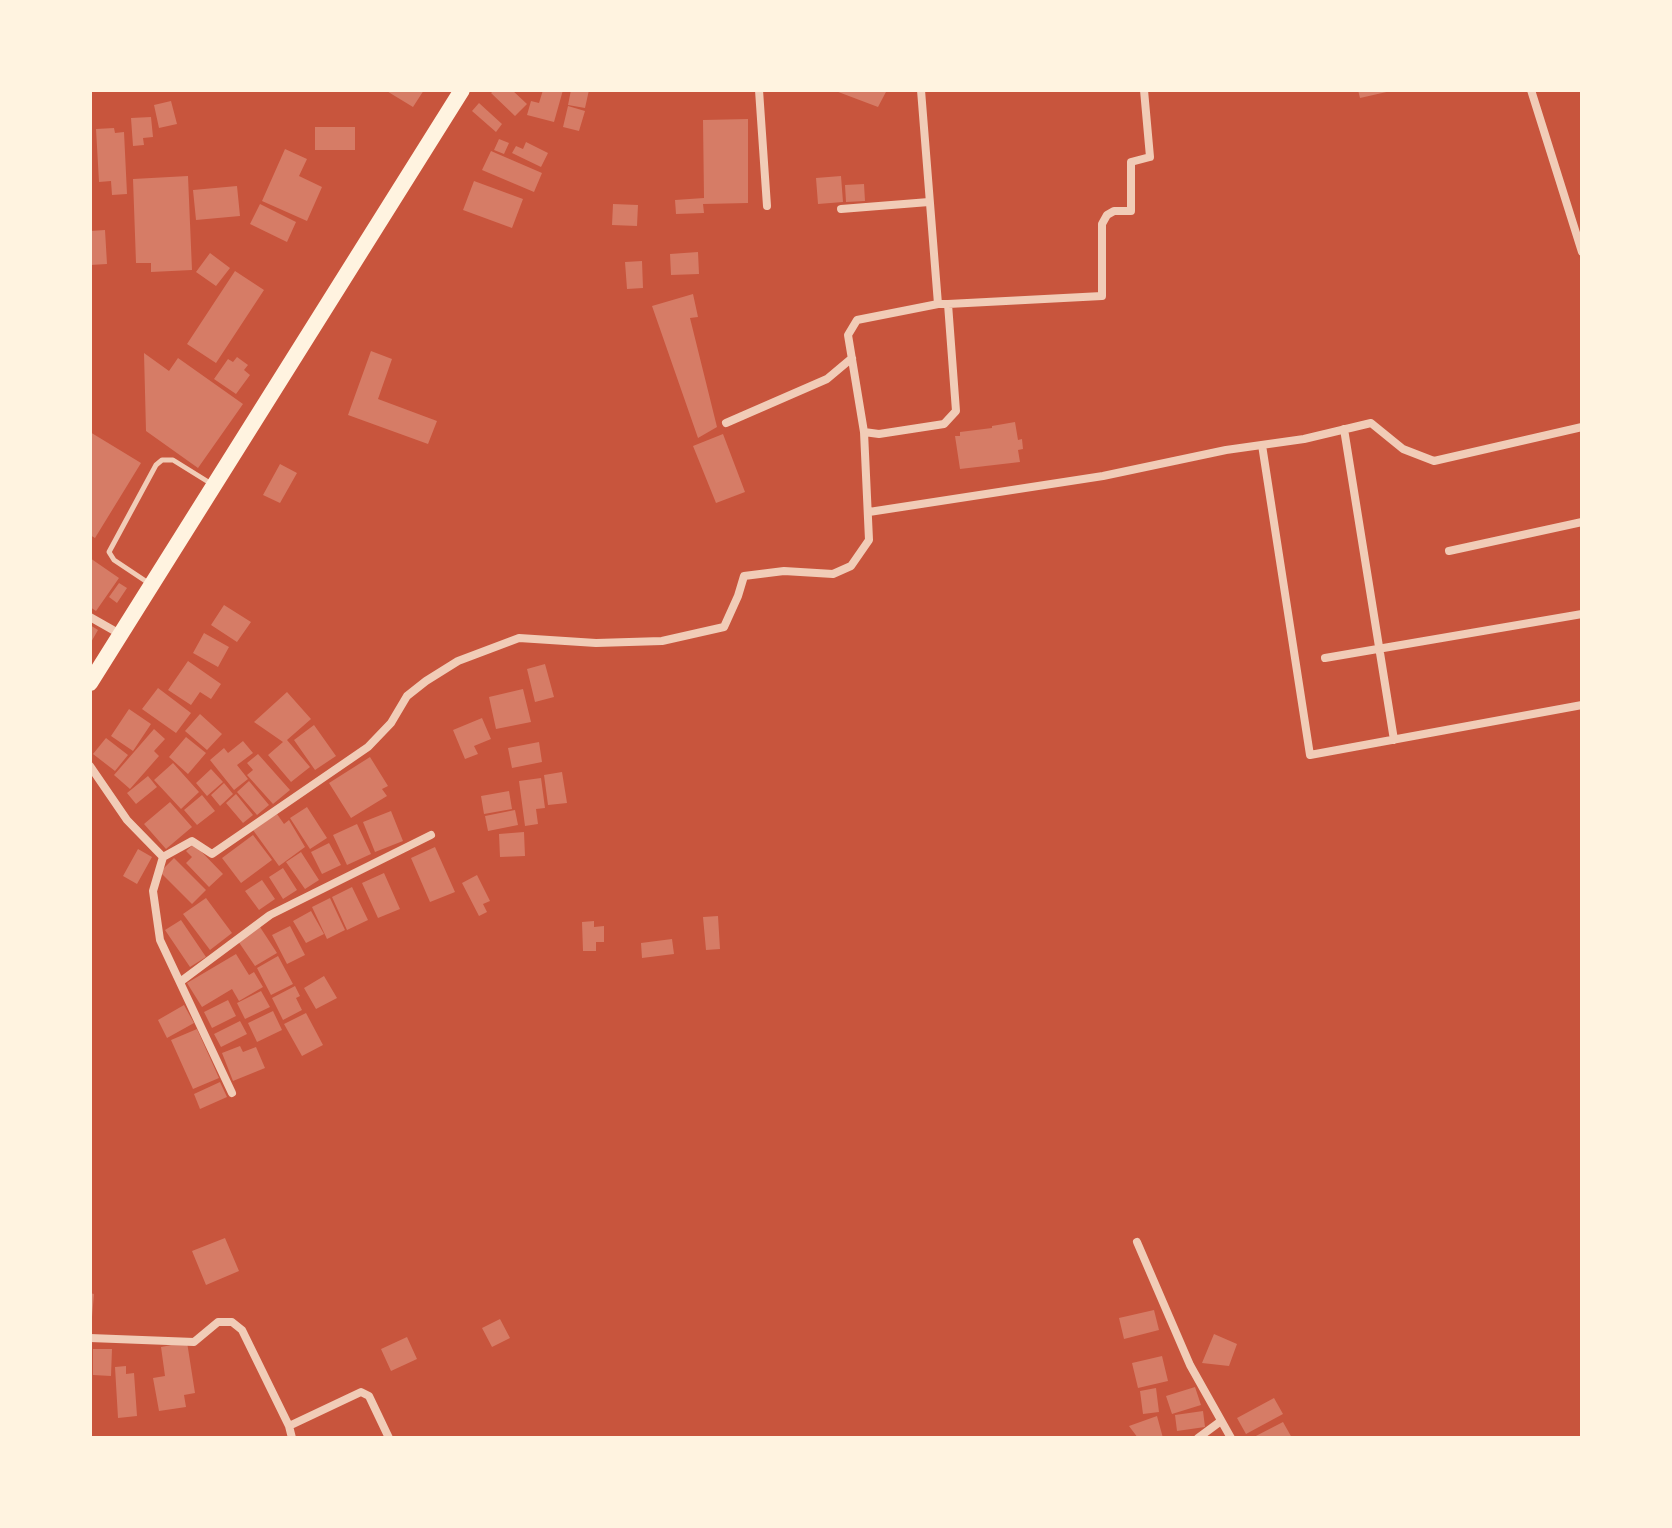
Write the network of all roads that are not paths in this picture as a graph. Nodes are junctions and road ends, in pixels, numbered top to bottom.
1 (462, 90) edge
2 (759, 90) edge
3 (921, 90) edge
4 (1144, 90) edge
5 (1531, 90) edge
6 (929, 202) junction
7 (767, 206) dead end
8 (841, 209) dead end
9 (1582, 252) edge
10 (943, 304) junction
11 (852, 358) junction
12 (726, 423) dead end
13 (1582, 427) edge
14 (1344, 429) junction
15 (864, 432) junction
16 (1262, 445) junction
17 (213, 485) junction
18 (869, 512) junction
19 (1582, 522) edge
20 (1449, 551) dead end
21 (151, 584) junction
22 (1582, 614) edge
23 (90, 617) edge
24 (120, 634) junction
25 (1378, 649) junction
26 (1325, 658) dead end
27 (91, 680) edge
28 (1582, 705) edge
29 (1394, 740) junction
30 (90, 766) edge
31 (431, 835) dead end
32 (163, 857) junction
33 (180, 982) junction
34 (232, 1093) dead end
35 (1137, 1242) dead end
36 (90, 1338) edge
37 (1221, 1421) junction
38 (289, 1426) junction
39 (292, 1438) edge
40 (389, 1438) edge
41 (1198, 1438) edge
42 (1231, 1438) edge

1 - 17 main road
2 - 7 street
3 - 6 street
4 - 10 street
5 - 9 street
6 - 8 street
6 - 10 street
10 - 11 street
10 - 15 street
11 - 12 street
11 - 15 street
13 - 14 street
14 - 16 street
14 - 25 street
15 - 18 street
16 - 18 street
16 - 29 street
17 - 21 main road
17 - 21 lane
18 - 32 street
19 - 20 street
21 - 24 main road
22 - 25 street
23 - 24 street
24 - 27 main road
25 - 26 street
25 - 29 street
28 - 29 street
30 - 32 street
31 - 33 street
32 - 33 street
33 - 34 street
35 - 37 street
36 - 38 street
37 - 41 street
37 - 42 street
38 - 39 street
38 - 40 street

